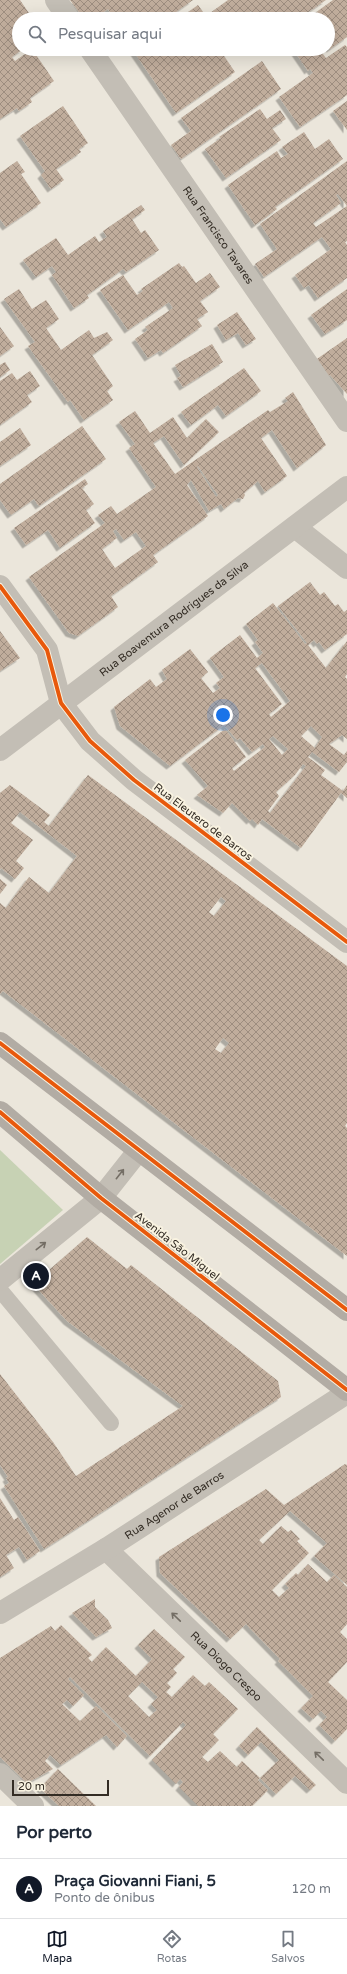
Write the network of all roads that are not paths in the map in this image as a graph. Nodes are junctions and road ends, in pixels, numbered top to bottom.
1 (56, 0) edge
2 (64, 12) edge
3 (95, 56) edge
4 (347, 421) edge
5 (347, 487) edge
6 (294, 527) junction
7 (347, 568) edge
8 (0, 586) edge
9 (61, 703) junction
10 (0, 750) edge
11 (347, 942) edge
12 (0, 1043) edge
13 (0, 1112) edge
14 (139, 1150) junction
15 (101, 1198) junction
16 (0, 1280) edge
17 (0, 1290) edge
18 (347, 1310) edge
19 (347, 1390) edge
20 (347, 1393) edge
21 (111, 1424) dead end
22 (106, 1549) junction
23 (0, 1613) edge
24 (0, 1774) edge
25 (347, 1783) edge
26 (33, 1806) edge

1 - 2 street
3 - 4 street, Rua Francisco Tavares
5 - 6 street, Rua Boaventura Rodrigues da Silva
6 - 7 street
6 - 9 street, Rua Boaventura Rodrigues da Silva
8 - 9 street
9 - 10 street, Rua Boaventura Rodrigues da Silva
9 - 11 street, Rua Eleutero de Barros
12 - 14 main road
13 - 15 main road, Avenida São Miguel
15 -> 14 street
14 - 18 main road
16 -> 15 street
15 - 19 main road, Avenida São Miguel
17 - 21 lane
20 - 22 street, Rua Agenor de Barros
22 - 23 street, Rua Agenor de Barros
25 -> 22 street, Rua Diogo Crespo
24 - 26 street

